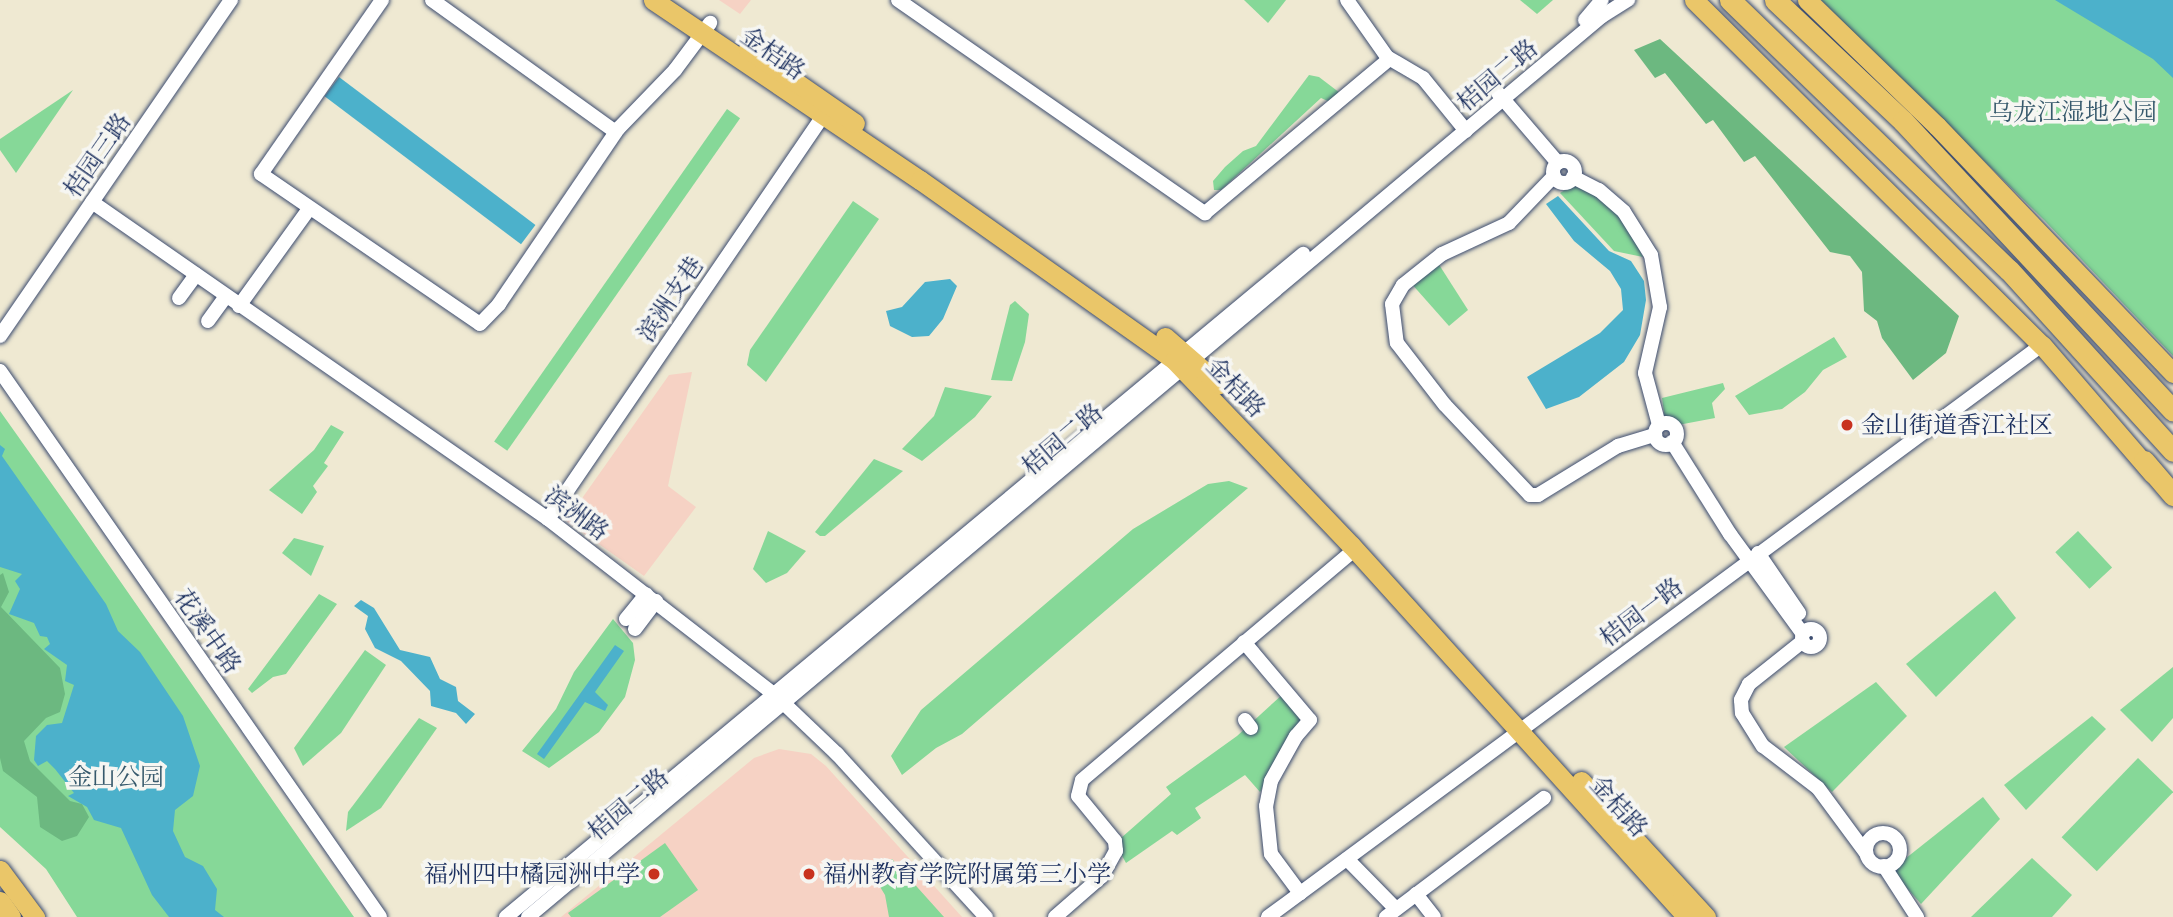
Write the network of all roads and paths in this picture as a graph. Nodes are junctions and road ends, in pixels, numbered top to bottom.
1 (231, 0) edge
2 (382, 0) edge
3 (432, 0) edge
4 (653, 0) edge
5 (677, 0) edge
6 (898, 0) edge
7 (1347, 0) edge
8 (1602, 0) edge
9 (1628, 0) edge
10 (1681, 0) edge
11 (1730, 0) edge
12 (1775, 0) edge
13 (1807, 0) edge
14 (1697, 3) edge
15 (706, 28) junction
16 (1389, 60) junction
17 (1501, 96) junction
18 (826, 111) junction
19 (1463, 128) junction
20 (616, 132) junction
21 (1556, 169) junction
22 (92, 202) junction
23 (309, 209) junction
24 (196, 275) junction
25 (226, 296) junction
26 (179, 299) dead end
27 (239, 306) junction
28 (208, 321) dead end
29 (0, 336) edge
30 (2042, 345) junction
31 (1184, 359) junction
32 (0, 371) edge
33 (2173, 373) edge
34 (2173, 411) edge
35 (1657, 430) junction
36 (2173, 451) edge
37 (2144, 461) junction
38 (2173, 495) edge
39 (2173, 501) edge
40 (548, 519) junction
41 (1355, 549) junction
42 (1753, 557) junction
43 (651, 598) junction
44 (631, 624) dead end
45 (1244, 642) junction
46 (780, 698) junction
47 (1524, 728) junction
48 (1544, 798) dead end
49 (1866, 853) junction
50 (1351, 856) junction
51 (1884, 866) junction
52 (0, 870) edge
53 (1300, 893) junction
54 (1416, 894) junction
55 (0, 901) edge
56 (1395, 910) edge
57 (11, 917) edge
58 (35, 917) edge
59 (380, 917) edge
60 (506, 917) edge
61 (528, 917) edge
62 (986, 917) edge
63 (1055, 917) edge
64 (1268, 917) edge
65 (1434, 917) edge
66 (1687, 917) edge
67 (1706, 917) edge
68 (1917, 917) edge

1 - 22 street, 桔园三路
2 - 23 street
3 - 20 street
4 - 15 main road, 金桔路
5 - 15 main road
6 - 16 street
7 - 16 street
8 - 17 street, 桔园二路
9 - 17 street, 桔园二路
10 - 14 street
11 - 36 highway
12 - 34 highway
13 - 33 main road
14 - 30 main road
15 - 18 main road, 金桔路
15 - 20 street
16 - 19 street
17 - 19 street, 桔园二路
17 - 21 street
18 - 31 main road, 金桔路
18 - 40 street, 滨洲支巷
19 - 31 street, 桔园二路
20 - 23 street
21 - 35 street
21 - 35 street
22 - 24 street, 滨洲路
22 - 29 street, 桔园三路
23 - 27 street
24 - 25 street, 滨洲路
24 - 26 street
25 - 27 street, 滨洲路
25 - 28 street
27 - 40 street, 滨洲路
30 - 37 main road
30 - 42 street, 桔园一路
31 - 41 main road, 金桔路
31 - 46 street, 桔园二路
31 - 47 main road
32 - 59 street, 花溪中路
35 - 42 street
37 - 38 highway
37 - 39 main road
40 - 43 street, 滨洲路
41 - 45 street
41 - 47 main road, 金桔路
42 - 47 street, 桔园一路
42 - 49 street
43 - 44 street
43 - 46 street, 滨洲路
45 - 53 street
45 - 63 street
46 - 60 street, 桔园二路
46 - 61 street, 桔园二路
46 - 62 street, 滨洲路
47 - 50 street, 桔园一路
47 - 66 main road, 金桔路
47 - 67 main road
48 - 54 street
49 - 51 street
49 - 51 street
50 - 53 street, 桔园一路
50 - 56 street
51 - 68 street
52 - 58 main road
53 - 64 street, 桔园一路
54 - 56 street
54 - 65 street
55 - 57 main road

